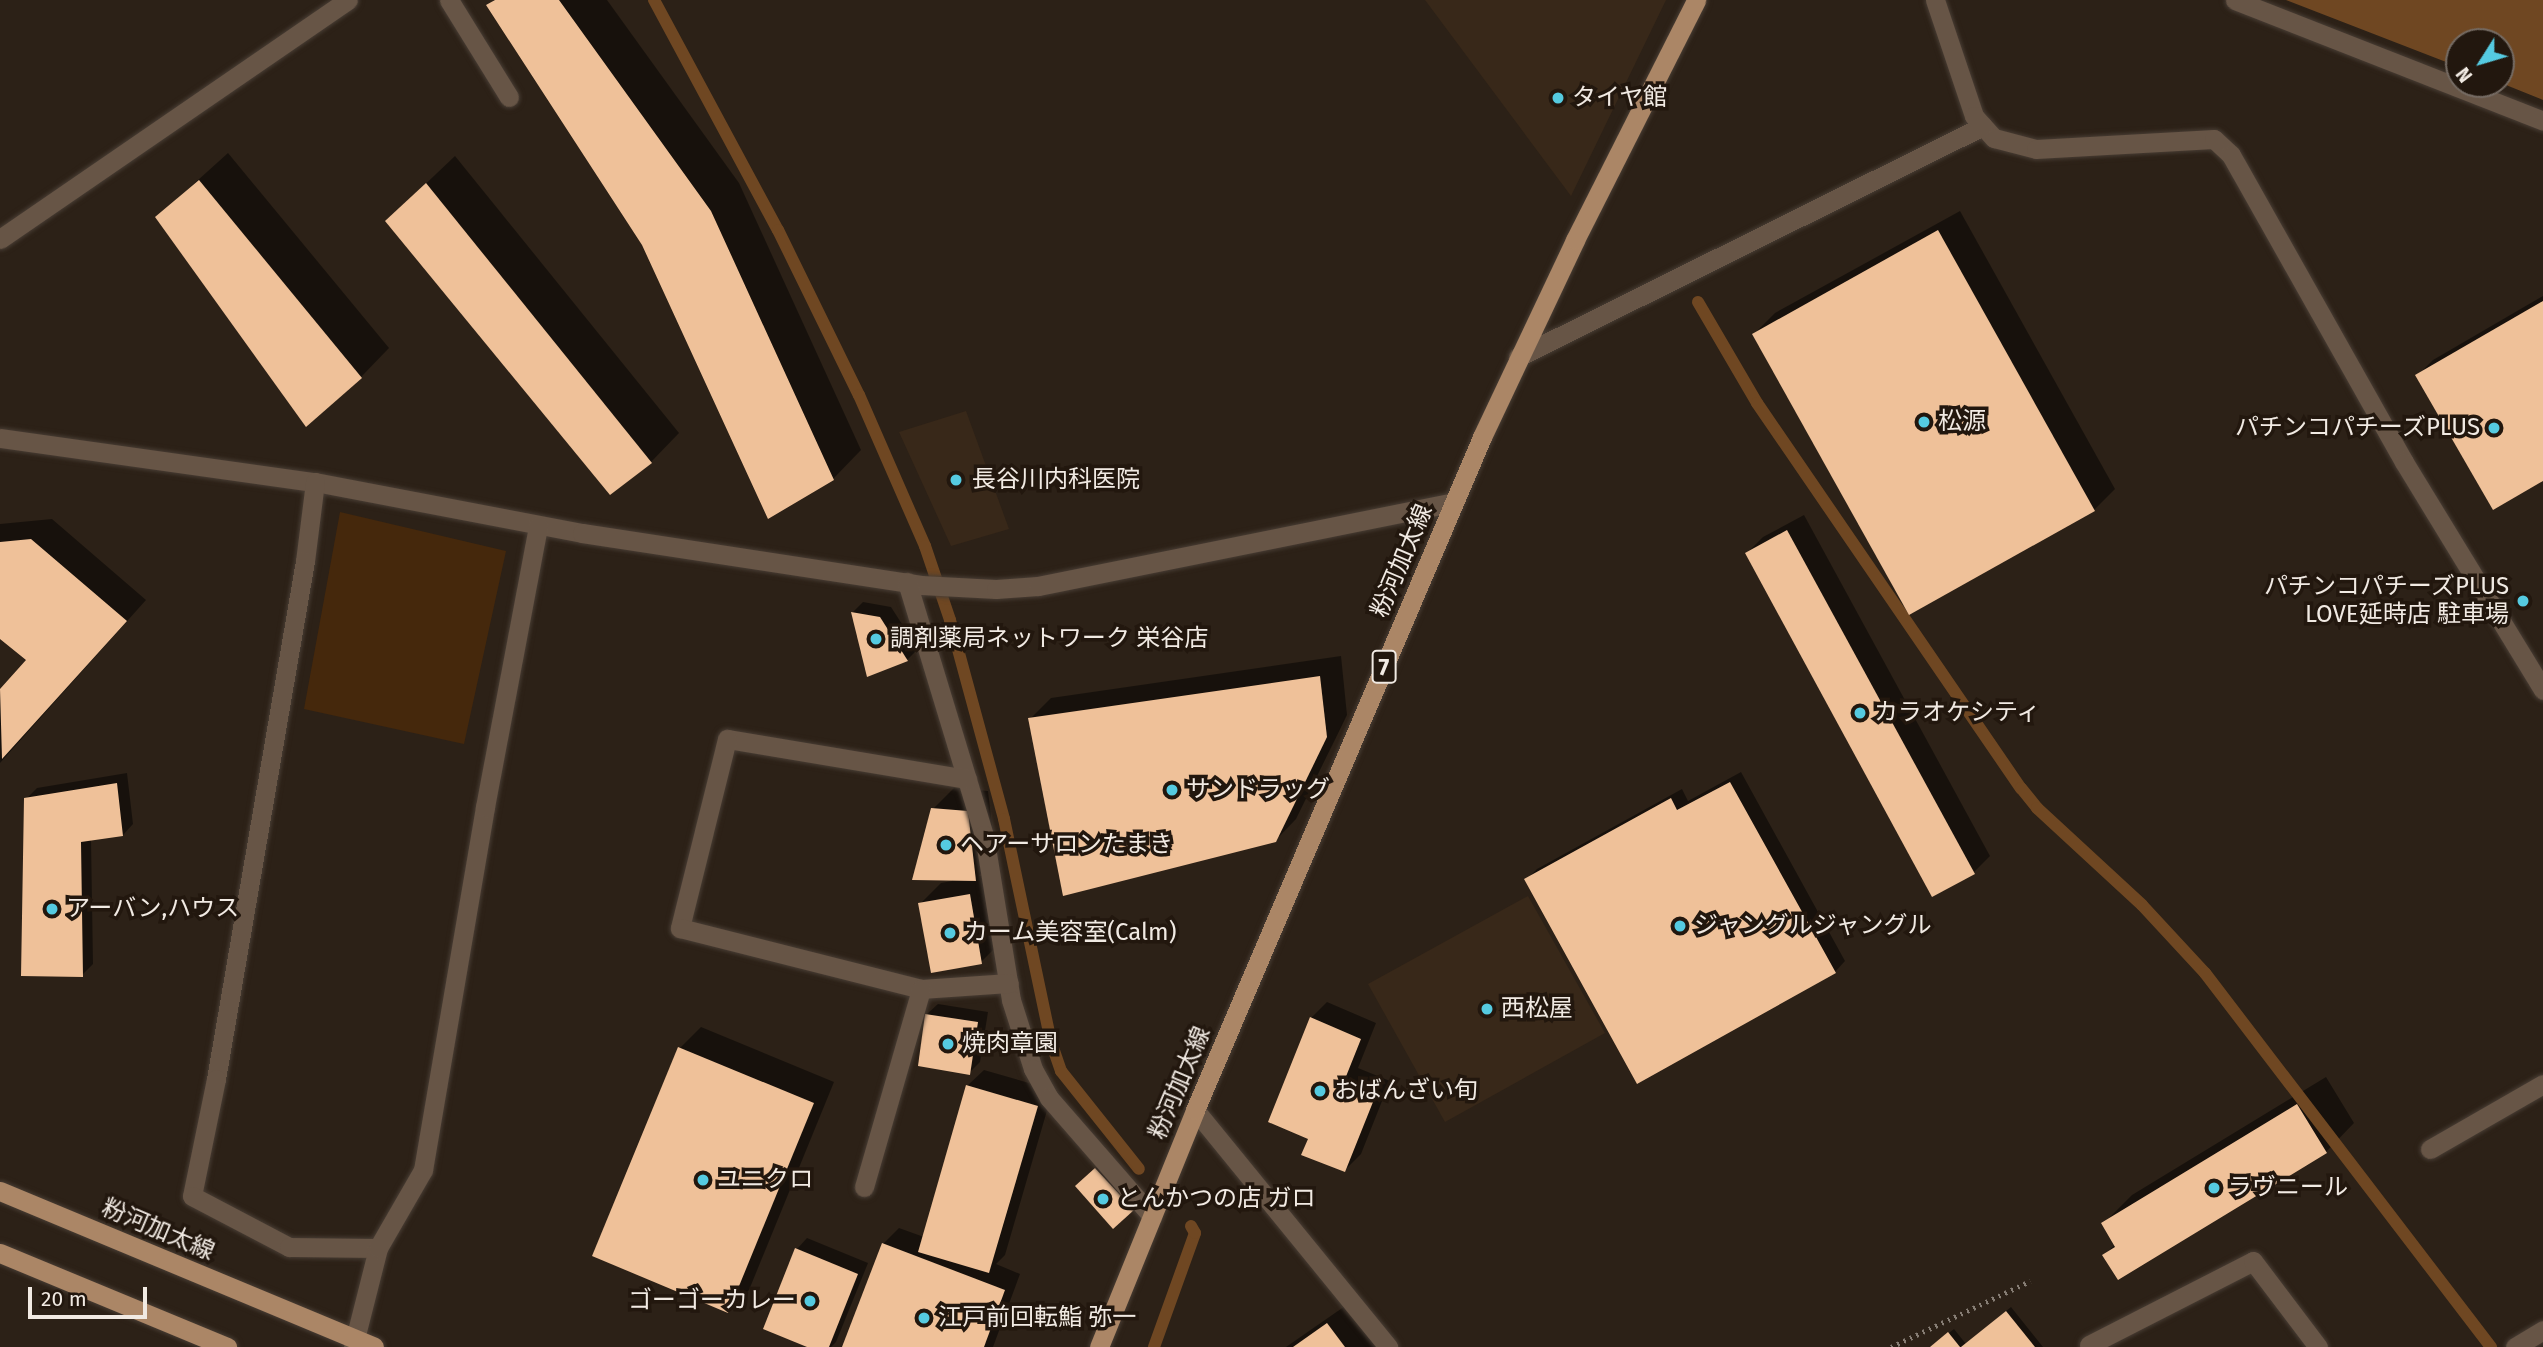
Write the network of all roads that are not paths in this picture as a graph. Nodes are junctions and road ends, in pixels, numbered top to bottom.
1 (348, 0) edge
2 (449, 0) edge
3 (1696, 0) edge
4 (1935, 0) edge
5 (2235, 0) edge
6 (509, 97) dead end
7 (2543, 121) edge
8 (1983, 126) junction
9 (0, 239) edge
10 (1518, 357) junction
11 (0, 438) edge
12 (315, 482) junction
13 (1454, 502) junction
14 (538, 526) junction
15 (914, 583) junction
16 (2543, 690) edge
17 (967, 779) junction
18 (1009, 983) junction
19 (921, 989) junction
20 (2543, 1084) edge
21 (1195, 1110) junction
22 (2430, 1149) dead end
23 (864, 1186) dead end
24 (0, 1191) edge
25 (1152, 1216) junction
26 (378, 1248) junction
27 (0, 1253) edge
28 (2543, 1330) edge
29 (354, 1343) edge
30 (2090, 1345) edge
31 (227, 1347) edge
32 (374, 1347) edge
33 (1099, 1347) edge
34 (1388, 1347) edge
35 (2318, 1347) edge
36 (2515, 1347) edge

1 - 9 street
2 - 6 street
3 - 10 main road, 粉河加太線 / 7
4 - 8 street
5 - 7 street
8 - 10 street
8 - 16 street
10 - 13 main road, 粉河加太線 / 7
11 - 12 street
12 - 14 street
12 - 26 street
13 - 15 street
13 - 21 main road, 粉河加太線 / 7
14 - 15 street
14 - 26 street
15 - 17 street
17 - 18 street
17 - 19 street
18 - 19 street
18 - 25 street
19 - 23 street
20 - 22 street
21 - 25 main road, 粉河加太線 / 7
21 - 34 street
24 - 29 main road, 粉河加太線
25 - 33 main road, 粉河加太線 / 7
26 - 29 street
27 - 31 main road
28 - 36 street
29 - 32 main road, 粉河加太線
30 - 35 street

